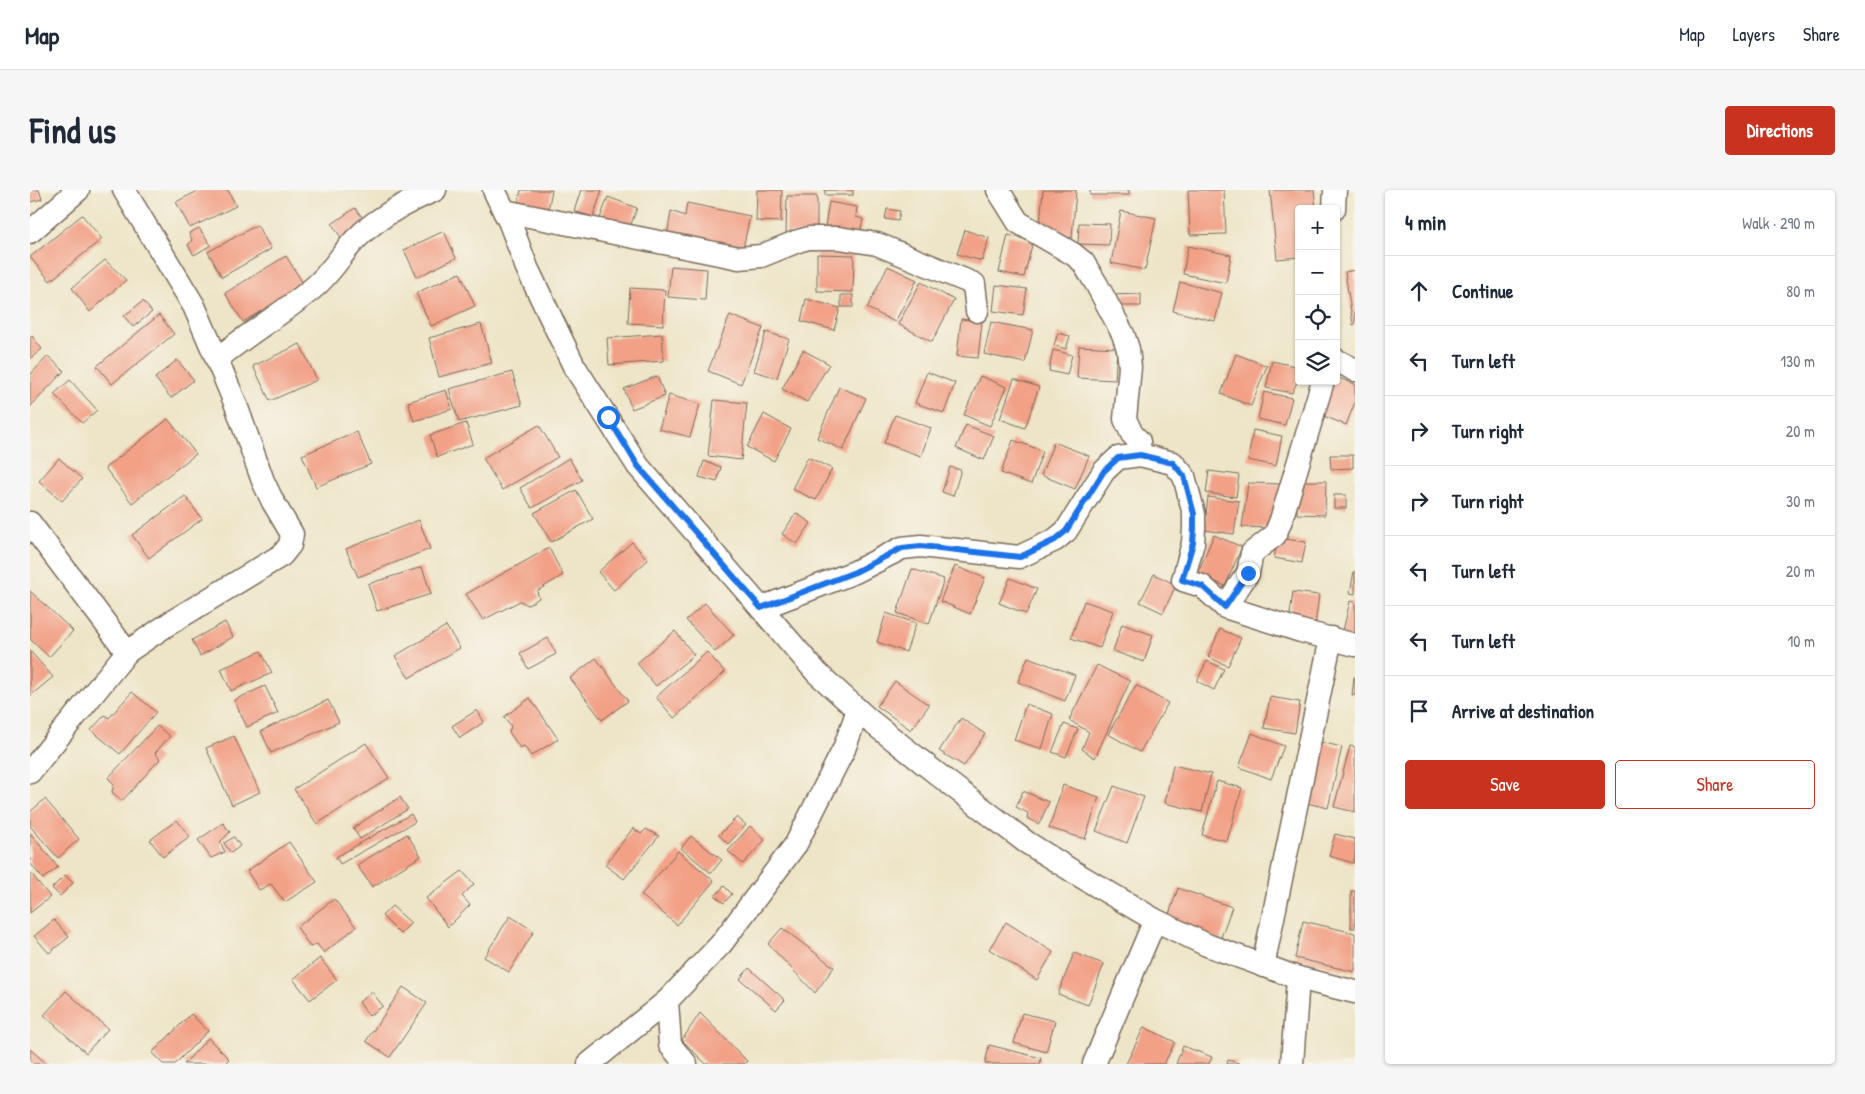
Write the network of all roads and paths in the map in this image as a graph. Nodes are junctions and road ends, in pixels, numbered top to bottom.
1 (78, 190) edge
2 (124, 190) edge
3 (435, 190) edge
4 (494, 190) edge
5 (998, 190) edge
6 (1334, 190) edge
7 (1334, 205) edge
8 (504, 211) junction
9 (30, 232) edge
10 (977, 311) dead end
11 (217, 359) junction
12 (1340, 362) edge
13 (1355, 370) edge
14 (1321, 385) edge
15 (1140, 455) junction
16 (30, 523) edge
17 (1225, 607) junction
18 (761, 608) junction
19 (1331, 638) junction
20 (1355, 645) edge
21 (127, 652) junction
22 (858, 710) junction
23 (30, 772) edge
24 (1154, 920) junction
25 (1263, 966) junction
26 (1298, 978) junction
27 (1355, 992) edge
28 (667, 1001) junction
29 (589, 1064) edge
30 (686, 1064) edge
31 (1094, 1064) edge
32 (1292, 1064) edge

1 - 9 street
2 - 11 street
3 - 11 street
4 - 8 street
5 - 15 street
6 - 7 street
8 - 10 street
8 - 18 street
11 - 21 street
12 - 13 street
14 - 17 street
15 - 17 street
15 - 18 street
16 - 21 street
17 - 19 street
18 - 22 street
19 - 20 street
19 - 25 street
21 - 23 street
22 - 24 street
22 - 28 street
24 - 25 street
24 - 31 street
25 - 26 street
26 - 27 street
26 - 32 street
28 - 29 street
28 - 30 street

